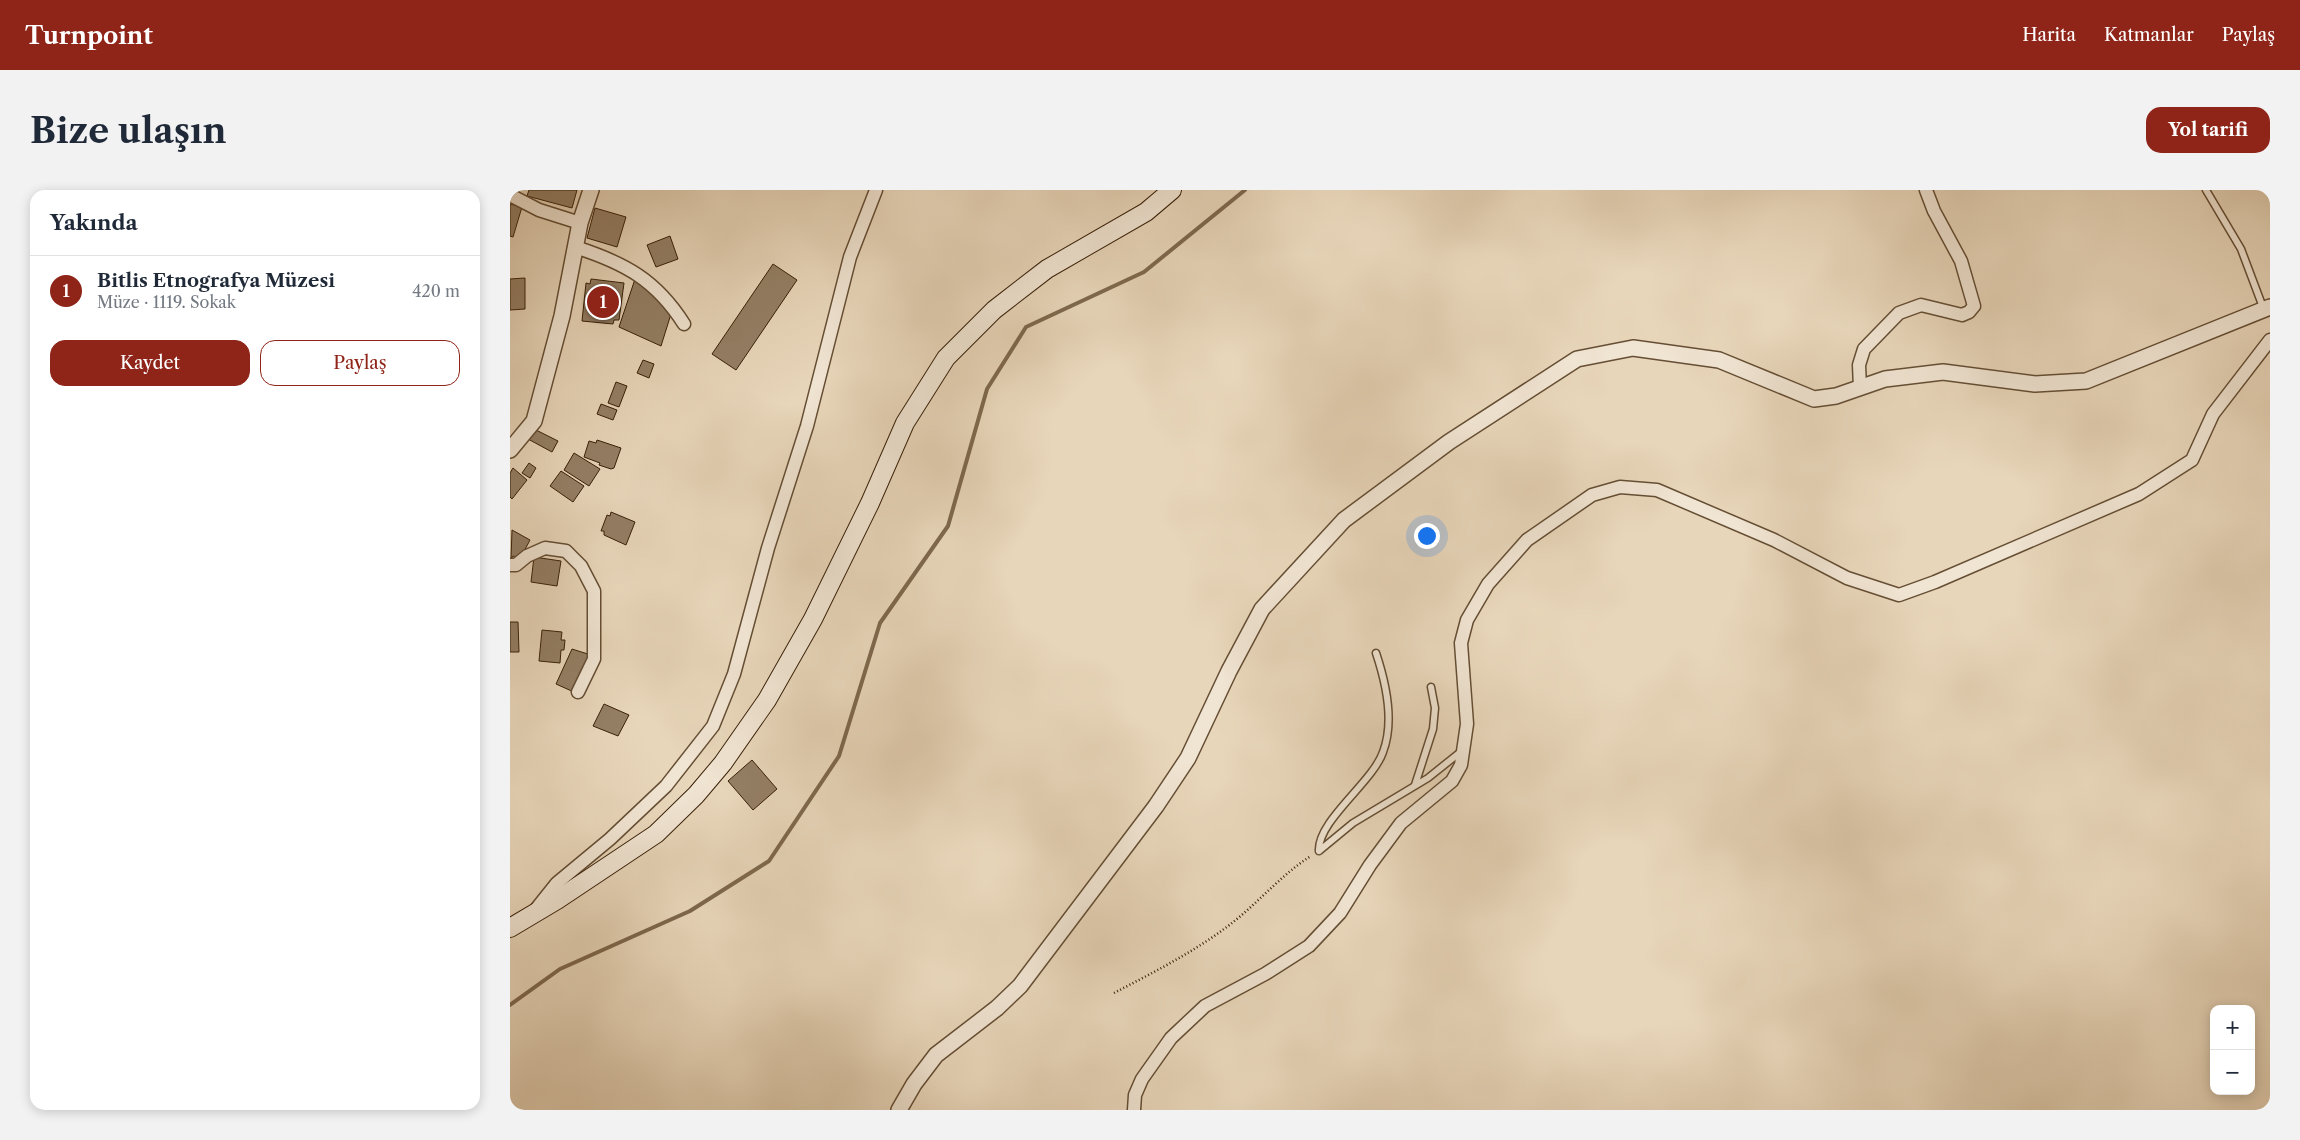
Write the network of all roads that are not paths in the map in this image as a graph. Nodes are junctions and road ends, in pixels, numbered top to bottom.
1 (590, 190) edge
2 (876, 190) edge
3 (1172, 190) edge
4 (1926, 190) edge
5 (2206, 190) edge
6 (510, 195) edge
7 (580, 223) junction
8 (575, 246) junction
9 (2267, 308) edge
10 (684, 324) dead end
11 (2270, 340) edge
12 (1860, 388) junction
13 (510, 450) edge
14 (510, 565) edge
15 (1376, 653) dead end
16 (1431, 687) dead end
17 (578, 692) dead end
18 (1464, 749) junction
19 (1415, 785) junction
20 (532, 915) junction
21 (510, 928) edge
22 (899, 1110) edge
23 (1134, 1110) edge

1 - 7 street
2 - 20 street
3 - 20 main road
4 - 12 street
5 - 9 lane
6 - 7 street
7 - 8 street
8 - 10 street
8 - 13 street
9 - 12 street
11 - 18 street
12 - 22 street
14 - 17 street
15 - 19 lane
16 - 19 lane
18 - 19 lane
18 - 23 street
20 - 21 main road

